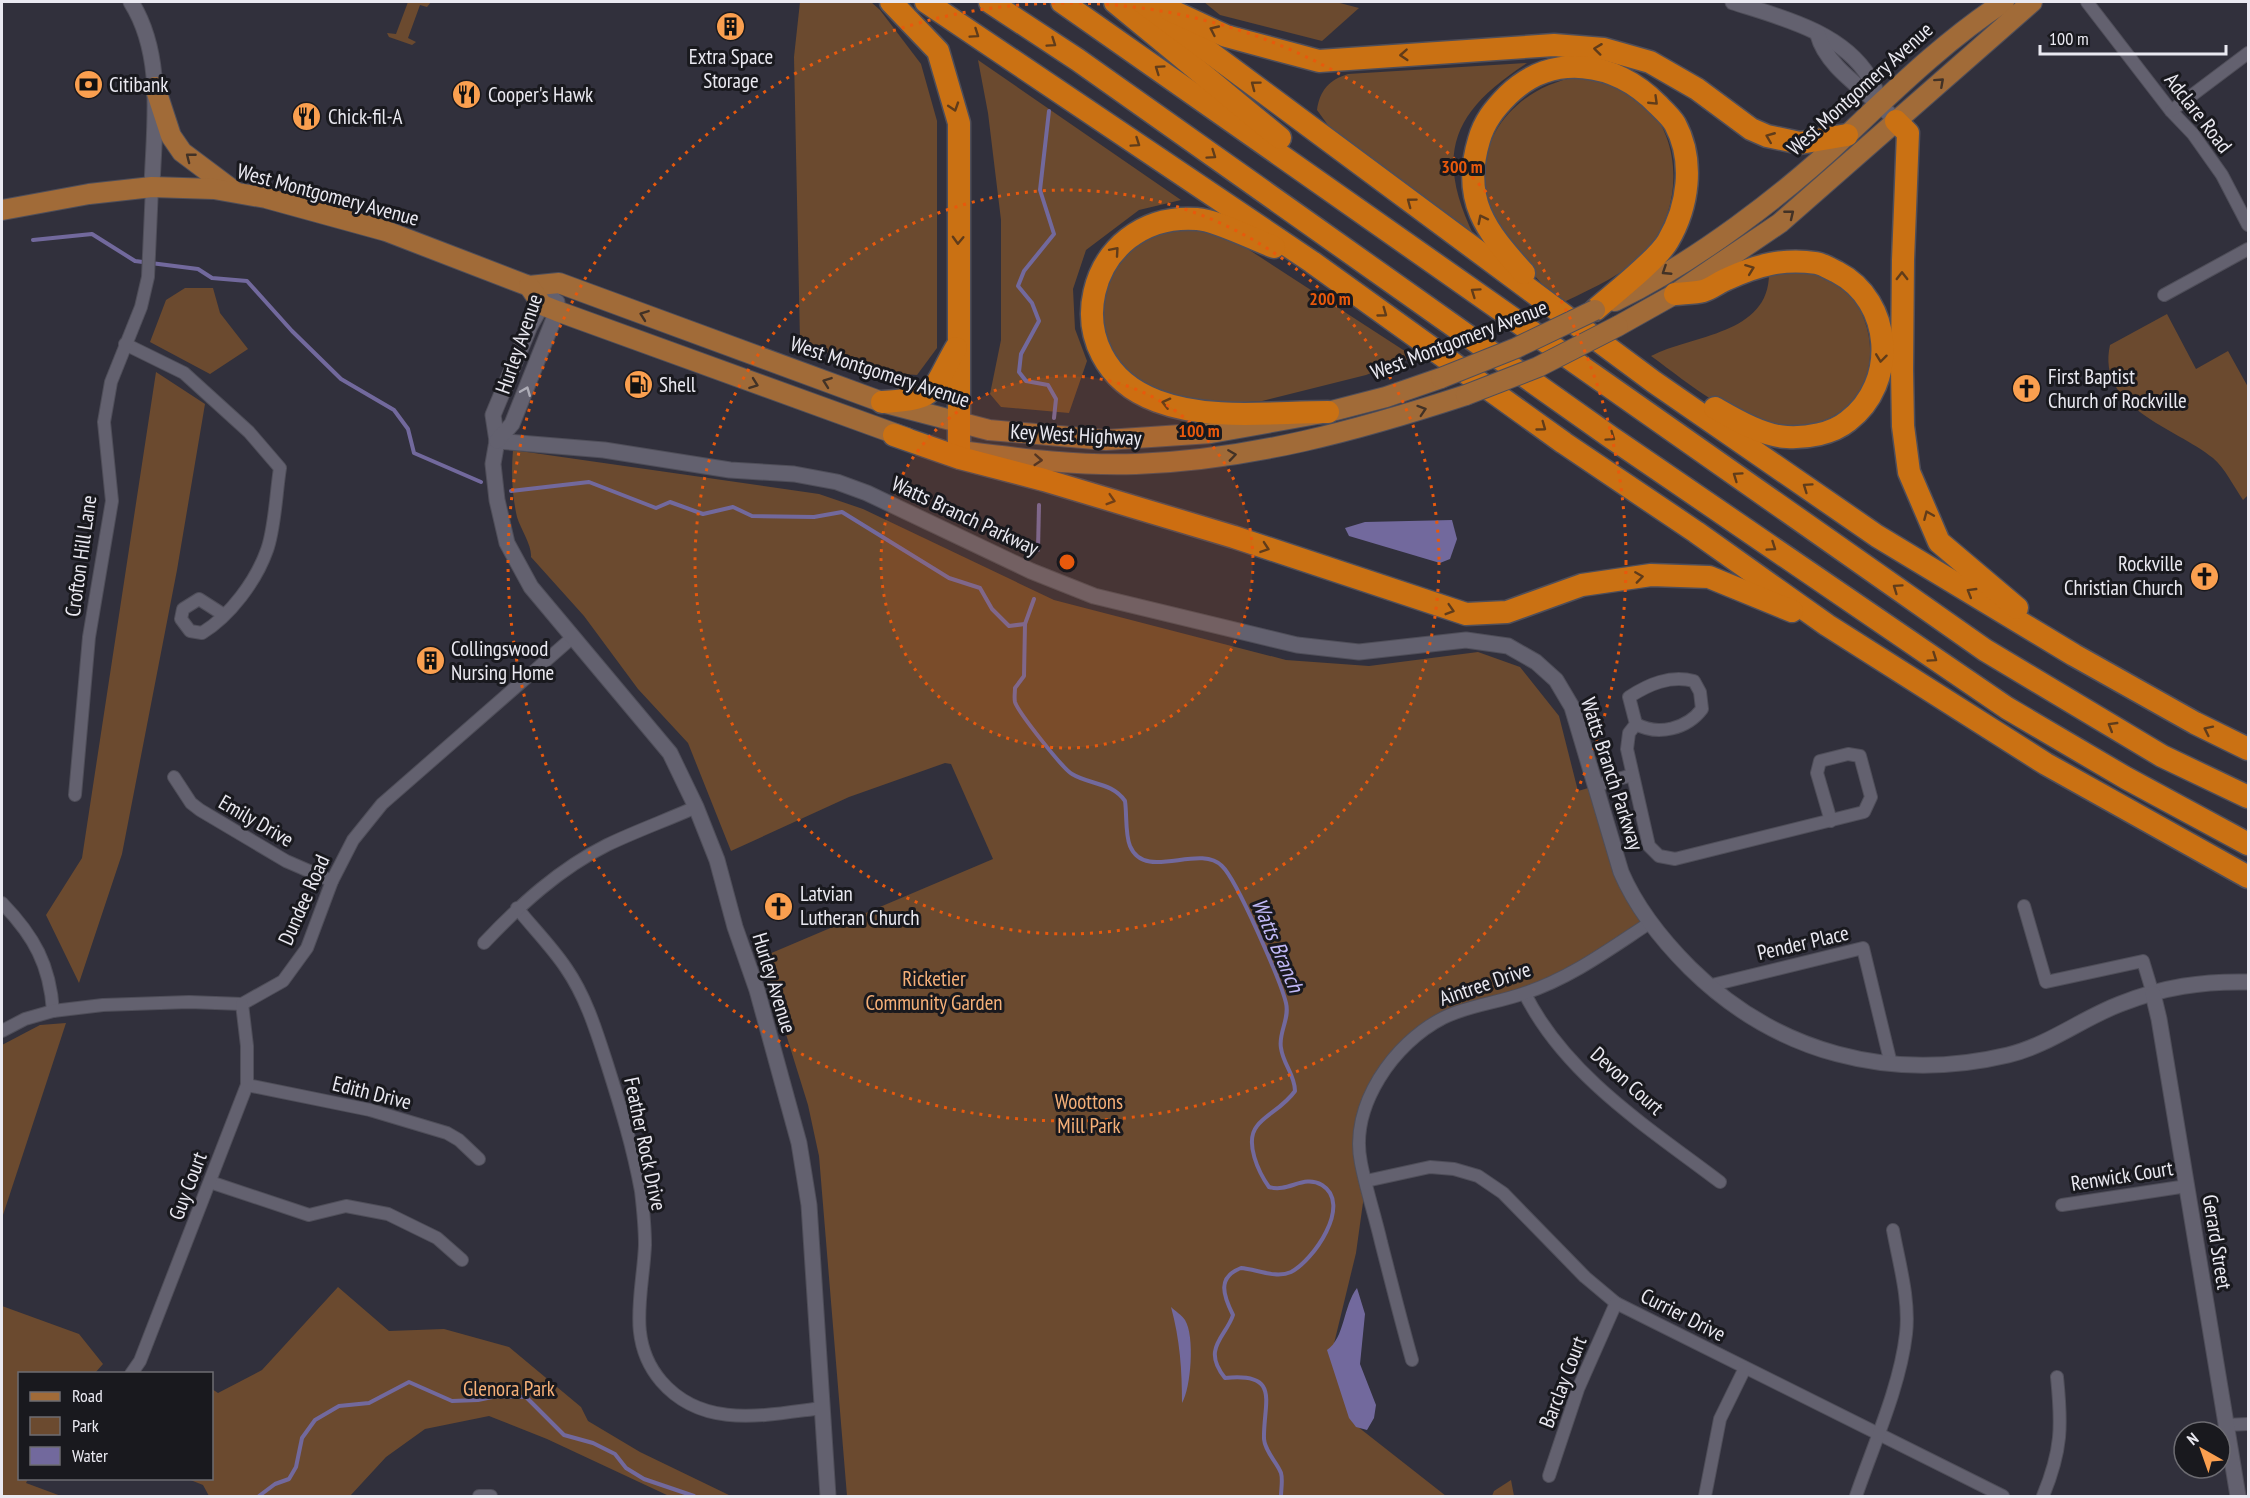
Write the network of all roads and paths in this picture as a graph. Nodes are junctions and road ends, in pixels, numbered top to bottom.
1 (131, 2) edge
2 (891, 2) edge
3 (926, 2) edge
4 (990, 2) edge
5 (1062, 2) edge
6 (1115, 2) edge
7 (1142, 2) edge
8 (1152, 2) edge
9 (1733, 2) edge
10 (2004, 2) edge
11 (2032, 2) edge
12 (2087, 2) edge
13 (2248, 53) edge
14 (155, 87) junction
15 (1880, 103) junction
16 (2171, 111) junction
17 (1896, 121) junction
18 (1847, 135) junction
19 (152, 187) junction
20 (236, 193) junction
21 (2, 210) edge
22 (2248, 225) edge
23 (1413, 248) junction
24 (2248, 249) edge
25 (1312, 262) junction
26 (559, 284) junction
27 (529, 285) junction
28 (1676, 294) junction
29 (2164, 295) dead end
30 (549, 308) junction
31 (1595, 310) junction
32 (1559, 312) junction
33 (125, 344) junction
34 (958, 344) junction
35 (1628, 363) junction
36 (882, 402) junction
37 (1328, 412) junction
38 (958, 424) junction
39 (894, 435) junction
40 (497, 441) junction
41 (959, 451) junction
42 (224, 615) dead end
43 (1827, 625) junction
44 (573, 637) junction
45 (2074, 655) junction
46 (1636, 724) junction
47 (2248, 749) edge
48 (2162, 756) junction
49 (1632, 775) junction
50 (174, 777) dead end
51 (1595, 786) junction
52 (2248, 786) edge
53 (75, 795) dead end
54 (2248, 797) edge
55 (696, 807) junction
56 (1831, 821) junction
57 (2248, 844) edge
58 (2248, 877) edge
59 (332, 881) junction
60 (2, 903) edge
61 (2024, 906) dead end
62 (517, 908) junction
63 (1651, 922) junction
64 (484, 943) dead end
65 (2248, 982) edge
66 (1708, 986) junction
67 (1525, 994) junction
68 (2153, 994) junction
69 (243, 1004) junction
70 (53, 1011) junction
71 (2, 1031) edge
72 (1891, 1064) junction
73 (247, 1085) junction
74 (479, 1160) dead end
75 (1366, 1181) junction
76 (210, 1182) junction
77 (1719, 1182) dead end
78 (2187, 1186) junction
79 (2062, 1205) dead end
80 (1893, 1230) dead end
81 (462, 1260) dead end
82 (1616, 1303) junction
83 (1412, 1360) dead end
84 (1745, 1368) junction
85 (132, 1372) edge
86 (2057, 1377) dead end
87 (822, 1408) junction
88 (2225, 1420) edge
89 (2248, 1424) edge
90 (2232, 1425) edge
91 (1877, 1434) junction
92 (2232, 1461) edge
93 (1549, 1476) dead end
94 (479, 1497) edge
95 (491, 1497) edge
96 (828, 1497) edge
97 (1705, 1497) edge
98 (1856, 1497) edge
99 (2003, 1497) edge
100 (2043, 1497) edge
101 (2238, 1497) edge

1 - 14 street
2 -> 34 highway
3 -> 25 highway
4 -> 57 highway
23 -> 5 highway
6 - 23 highway
32 -> 7 highway
18 -> 8 highway
9 - 15 street
10 - 15 main road, West Montgomery Avenue
17 -> 11 main road
12 - 16 street, Adclare Road
13 - 16 street
14 - 19 street
20 -> 14 main road
15 - 17 street
15 - 18 main road, West Montgomery Avenue
16 - 22 street, Adclare Road
28 -> 17 main road
45 -> 17 highway
18 -> 31 main road, West Montgomery Avenue
19 - 20 main road, West Montgomery Avenue
19 - 21 main road, West Montgomery Avenue
19 - 33 street, Crofton Hill Lane
20 - 27 main road, West Montgomery Avenue
48 -> 23 highway
24 - 29 street
37 -> 25 highway
25 -> 43 highway
26 - 27 main road, West Montgomery Avenue
26 - 30 street, Hurley Avenue
36 -> 26 main road, West Montgomery Avenue
27 - 30 main road
28 -> 35 highway
41 -> 28 main road, Key West Highway, bridge
30 -> 39 main road
40 -> 30 street, Hurley Avenue
30 - 40 street, Hurley Avenue
32 -> 31 highway
31 - 37 main road, West Montgomery Avenue, bridge
32 - 35 highway
33 - 42 street
33 - 53 street, Crofton Hill Lane
34 - 36 highway
34 - 38 highway
45 -> 35 highway
36 - 38 main road, West Montgomery Avenue
37 - 38 main road, West Montgomery Avenue
38 - 41 highway
39 - 41 main road, Key West Highway
39 -> 43 highway
40 - 44 street, Hurley Avenue
40 - 51 street, Watts Branch Parkway
43 - 58 highway
44 - 55 street, Hurley Avenue
44 - 59 street, Dundee Road
47 -> 45 highway
46 - 46 street
46 - 49 street, Watts Branch Parkway
48 - 52 highway
48 - 54 highway
49 - 51 street
49 - 56 street, Watts Branch Parkway
50 - 59 street, Emily Drive
51 - 63 street, Watts Branch Parkway
55 - 62 street
55 - 87 street, Hurley Avenue
56 - 56 street, Watts Branch Parkway
59 - 69 street, Dundee Road
60 - 70 street
61 - 68 street
62 - 64 street
62 - 87 street, Feather Rock Drive
63 - 66 street, Watts Branch Parkway
63 - 67 street, Aintree Drive
65 - 68 street, Watts Branch Parkway
66 - 72 street, Watts Branch Parkway
66 - 72 street, Pender Place
67 - 75 street, Aintree Drive
67 - 77 street, Devon Court
68 - 72 street, Watts Branch Parkway
68 - 78 street, Gerard Street
69 - 70 street
69 - 73 street, Guy Court
70 - 71 street
73 - 74 street, Edith Drive
73 - 76 street, Guy Court
75 - 82 street, Currier Drive
75 - 83 street, Aintree Drive
76 - 81 street
76 - 85 street, Guy Court
78 - 79 street, Renwick Court
78 - 88 street, Gerard Street
80 - 91 street
82 - 84 street, Currier Drive
82 - 93 street, Barclay Court
84 - 91 street, Currier Drive
84 - 97 street
86 - 100 street
87 - 96 street, Hurley Avenue
89 - 90 street
91 - 98 street
91 - 99 street, Currier Drive
92 - 101 street, Gerard Street
94 - 95 street

